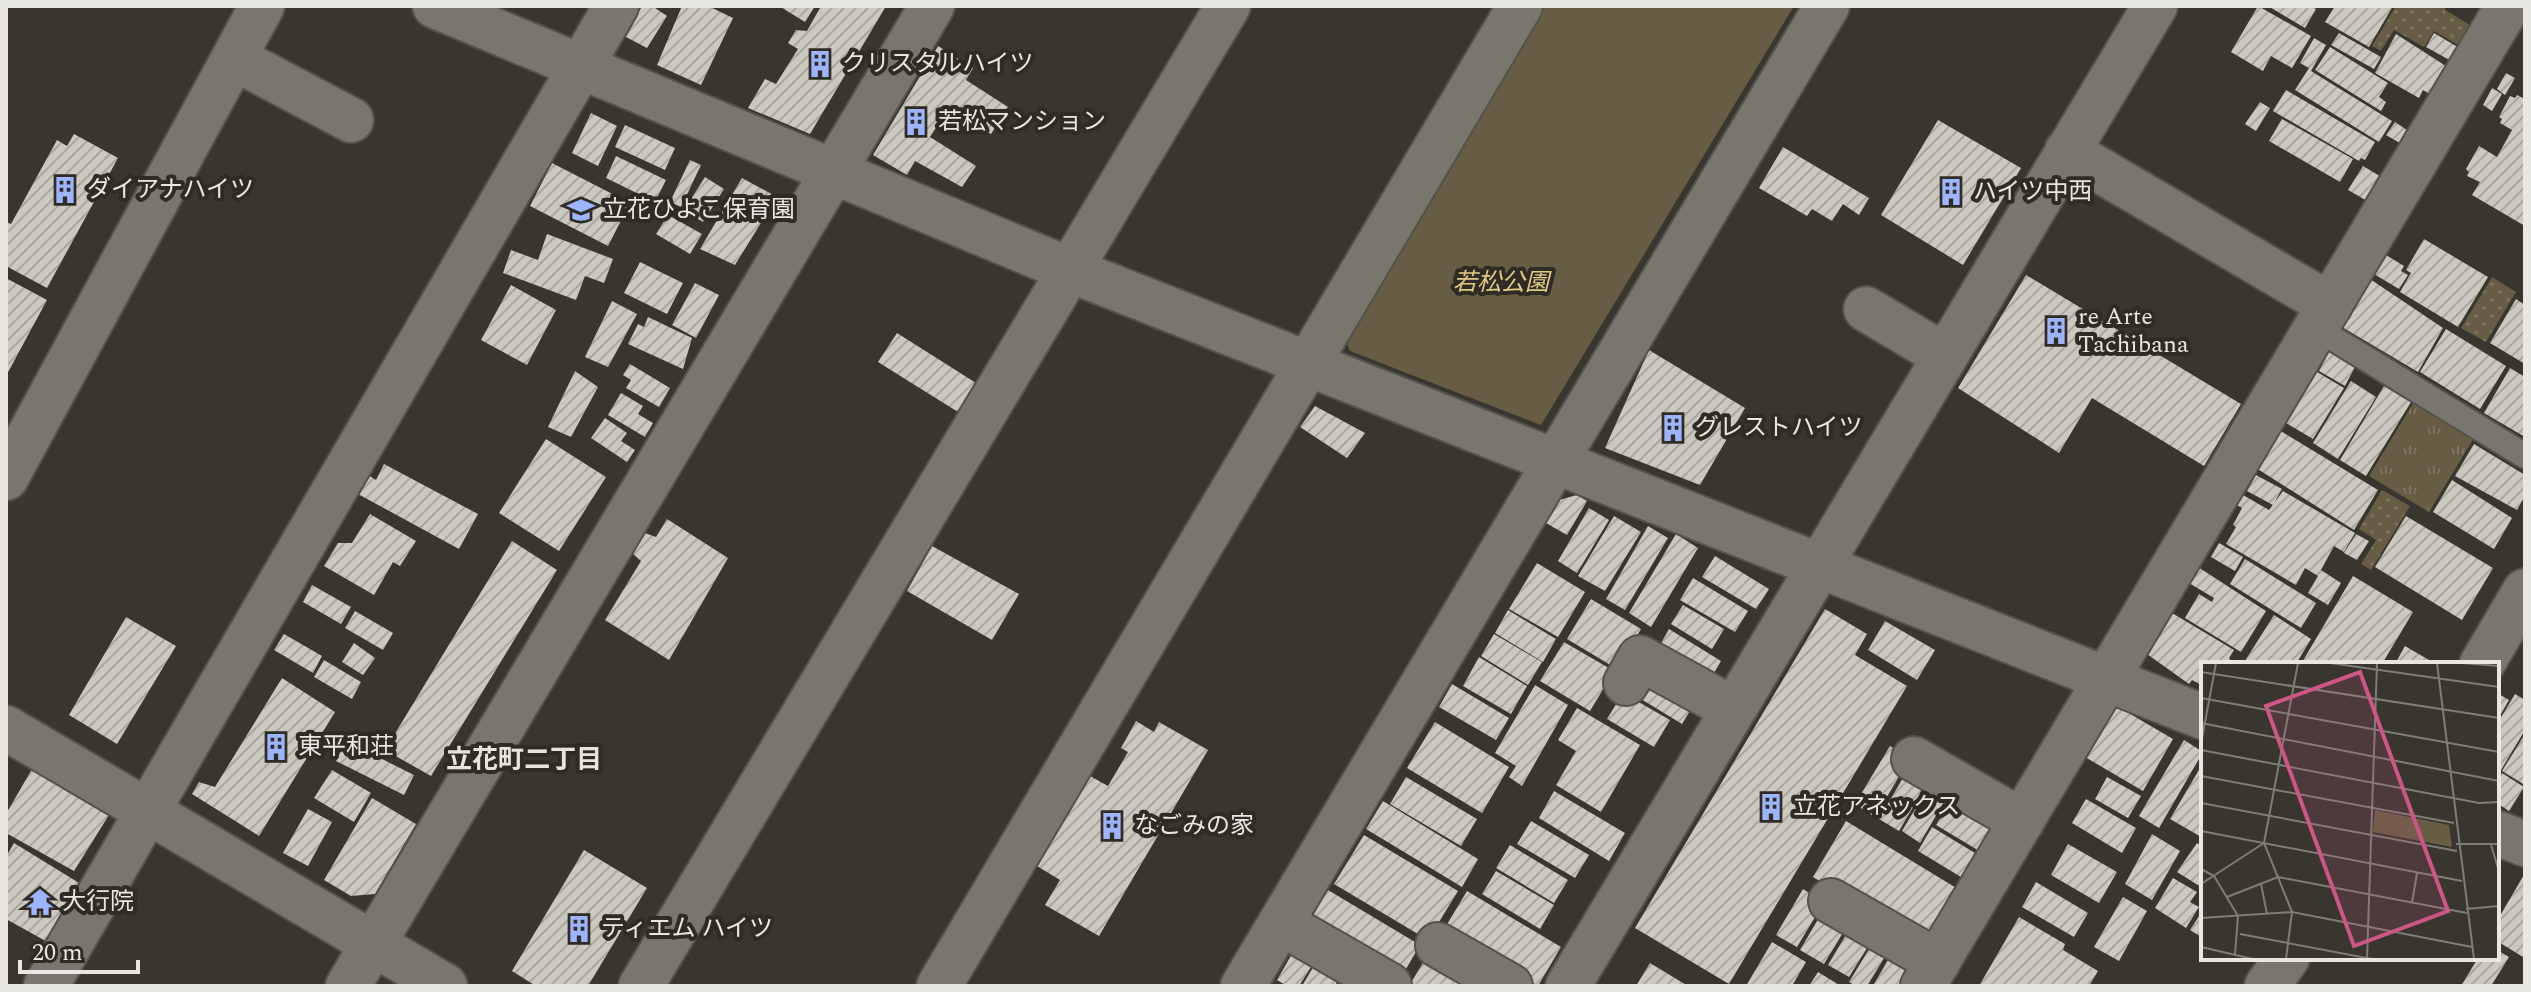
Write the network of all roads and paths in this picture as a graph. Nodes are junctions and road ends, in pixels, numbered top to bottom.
1 (262, 6) edge
2 (435, 6) edge
3 (616, 6) edge
4 (932, 6) edge
5 (1228, 6) edge
6 (1520, 6) edge
7 (1827, 6) edge
8 (2155, 6) edge
9 (2508, 6) edge
10 (234, 58) junction
11 (581, 66) junction
12 (351, 120) dead end
13 (2067, 151) junction
14 (831, 173) junction
15 (1070, 270) junction
16 (1866, 309) dead end
17 (2323, 316) junction
18 (1945, 356) junction
19 (1309, 365) junction
20 (2525, 456) edge
21 (1555, 462) junction
22 (6, 478) edge
23 (1819, 566) junction
24 (2525, 591) edge
25 (2483, 662) edge
26 (2106, 678) junction
27 (1626, 683) dead end
28 (1733, 709) junction
29 (2201, 716) edge
30 (6, 728) edge
31 (1914, 759) dead end
32 (148, 811) junction
33 (2022, 821) junction
34 (2499, 834) edge
35 (2525, 844) edge
36 (1831, 901) dead end
37 (1281, 923) junction
38 (373, 944) junction
39 (1438, 945) dead end
40 (2286, 960) edge
41 (1930, 974) edge
42 (1389, 985) edge
43 (46, 986) edge
44 (348, 986) edge
45 (445, 986) edge
46 (641, 986) edge
47 (939, 986) edge
48 (1243, 986) edge
49 (1510, 986) edge
50 (1568, 986) edge
51 (2267, 986) edge

1 - 10 street
2 - 11 street
3 - 11 street
4 - 14 street
5 - 15 street
6 - 19 street
7 - 21 street
8 - 13 street
9 - 17 street
10 - 12 street
10 - 22 street
11 - 14 street
11 - 32 street
13 - 17 street
13 - 18 street
14 - 15 street
14 - 38 street
15 - 19 street
15 - 46 street
16 - 18 street
17 - 20 lane
17 - 26 street
18 - 23 street
19 - 21 street
19 - 47 street
21 - 23 street
21 - 37 street
23 - 26 street
23 - 28 street
24 - 25 street
26 - 29 street
26 - 33 street
27 - 28 street
28 - 50 street
30 - 32 street
31 - 33 street
32 - 38 street
32 - 43 street
33 - 41 street
34 - 35 street
36 - 41 street
37 - 42 street
37 - 48 street
38 - 44 street
38 - 45 street
39 - 49 street
40 - 51 street

